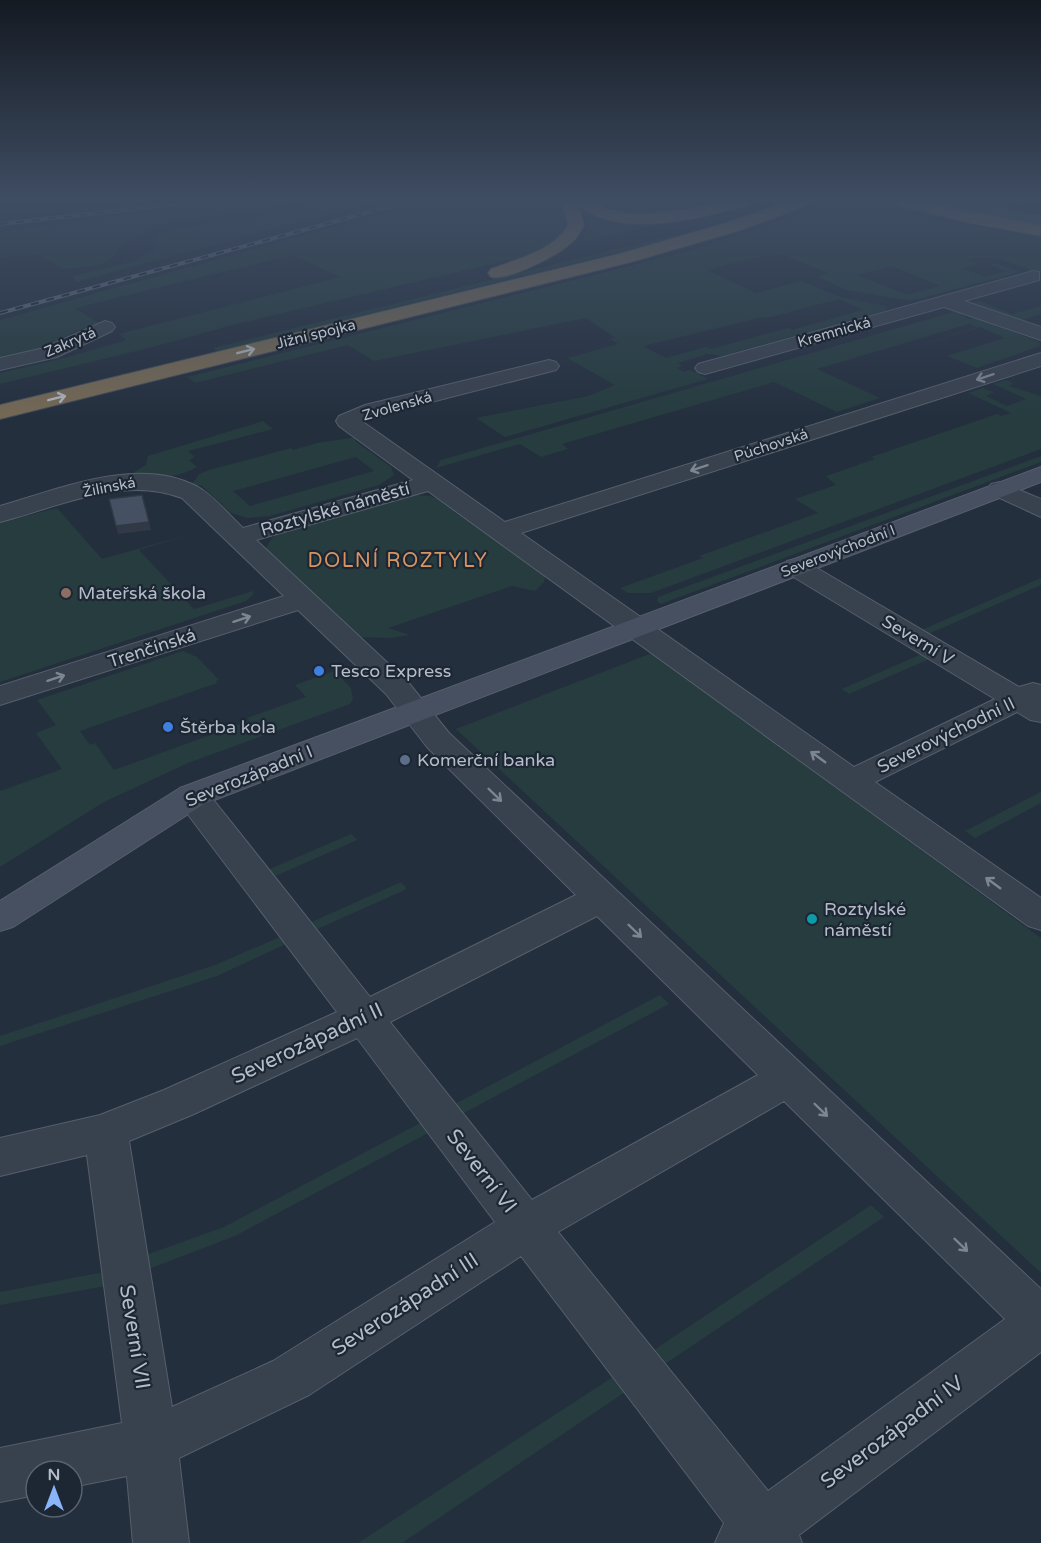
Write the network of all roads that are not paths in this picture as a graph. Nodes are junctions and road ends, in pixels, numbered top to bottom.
1 (497, 274) edge
2 (560, 274) edge
3 (493, 275) joint
4 (1033, 276) dead end
5 (945, 301) junction
6 (105, 327) dead end
7 (1035, 328) edge
8 (1041, 359) edge
9 (0, 364) edge
10 (549, 366) dead end
11 (705, 368) dead end
12 (0, 392) edge
13 (0, 412) edge
14 (1041, 474) edge
15 (432, 482) junction
16 (1000, 489) junction
17 (1041, 509) edge
18 (0, 514) edge
19 (501, 531) junction
20 (238, 537) junction
21 (796, 567) junction
22 (303, 599) junction
23 (636, 627) junction
24 (0, 696) edge
25 (1033, 700) edge
26 (416, 711) junction
27 (851, 781) junction
28 (192, 796) junction
29 (602, 898) junction
30 (1041, 917) edge
31 (0, 918) edge
32 (363, 1018) junction
33 (788, 1078) junction
34 (106, 1132) junction
35 (0, 1157) edge
36 (526, 1227) junction
37 (1041, 1322) edge
38 (151, 1444) junction
39 (0, 1475) edge
40 (760, 1538) edge
41 (161, 1543) edge

1 - 3 highway, Jižní spojka
13 -> 2 highway, Jižní spojka
3 - 12 highway, Jižní spojka
4 - 5 street, Kremnická
5 - 7 street
5 - 11 street, Kremnická
6 - 9 street, Zakrytá
8 -> 19 street, Púchovská
10 - 15 street, Zvolenská
14 - 16 street, Severovýchodní I
15 - 19 street, Roztylské náměstí
15 - 20 street, Roztylské náměstí
16 - 17 street
16 - 21 street, Severovýchodní I
18 - 20 street, Žilinská
19 - 23 street, Roztylské náměstí
20 - 22 street, Roztylské náměstí
21 - 23 street, Severovýchodní I
21 - 25 street, Severní V
24 -> 22 street, Trenčínská
22 - 26 street, Roztylské náměstí
23 - 26 street
27 -> 23 street, Roztylské náměstí
25 - 27 street, Severovýchodní II
26 - 28 street, Severozápadní I
26 -> 29 street, Roztylské náměstí
30 -> 27 street, Roztylské náměstí
28 - 31 street, Severozápadní I
28 - 32 street, Severní VI
29 - 32 street, Severozápadní II
29 -> 33 street, Roztylské náměstí
32 - 34 street, Severozápadní II
32 - 36 street, Severní VI
33 - 36 street, Severozápadní III
33 -> 37 street, Roztylské náměstí
34 - 35 street, Severozápadní II
34 - 38 street, Severní VII
36 - 38 street, Severozápadní III
36 - 40 street, Severní VI
37 - 40 street, Severozápadní IV
38 - 39 street, Severozápadní III
38 - 41 street, Severní VII

